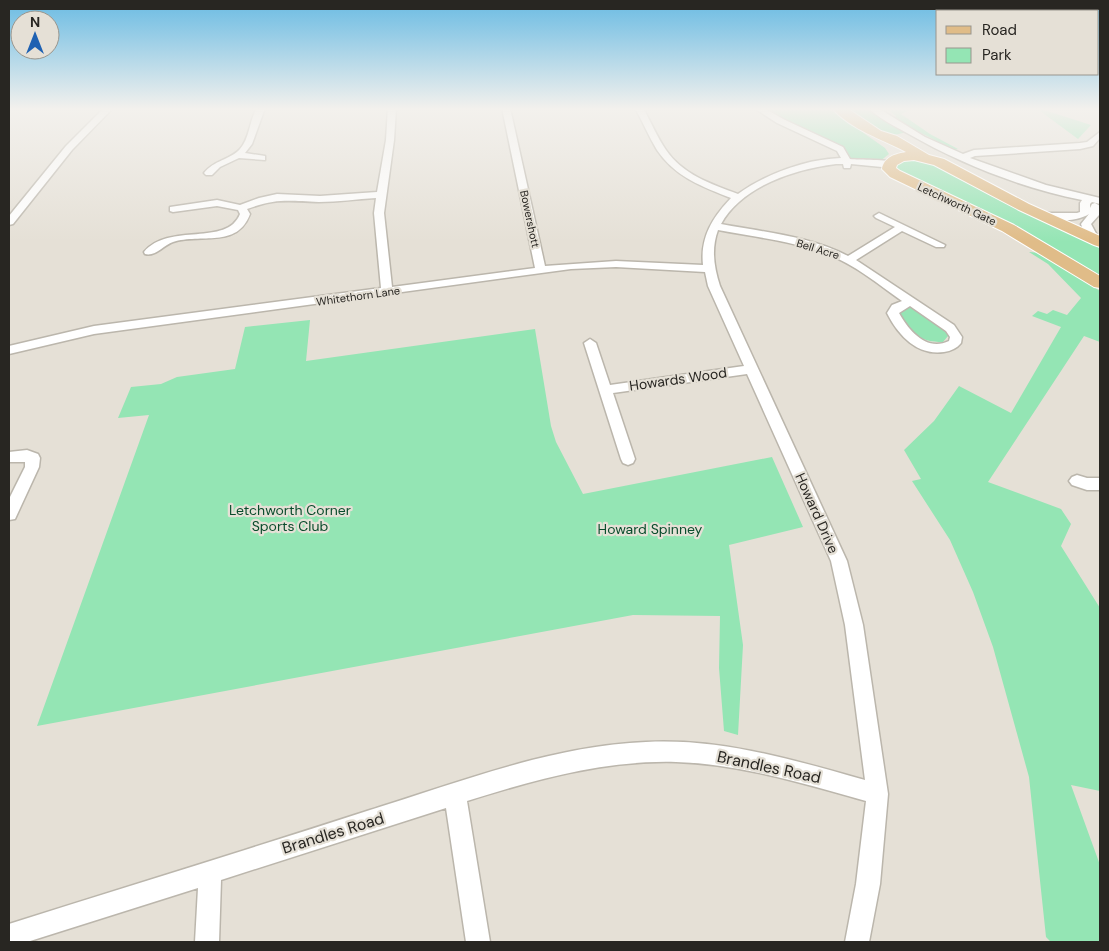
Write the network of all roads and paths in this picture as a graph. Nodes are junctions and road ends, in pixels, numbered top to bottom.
1 (65, 152) edge
2 (240, 152) edge
3 (388, 152) edge
4 (516, 152) edge
5 (665, 152) edge
6 (842, 152) edge
7 (896, 152) edge
8 (915, 152) edge
9 (953, 152) edge
10 (983, 152) edge
11 (238, 155) junction
12 (924, 157) junction
13 (964, 157) junction
14 (262, 158) dead end
15 (847, 163) junction
16 (893, 165) junction
17 (209, 169) dead end
18 (789, 172) junction
19 (802, 178) dead end
20 (382, 195) junction
21 (739, 198) junction
22 (1095, 200) edge
23 (241, 208) junction
24 (173, 209) dead end
25 (879, 216) dead end
26 (1044, 216) junction
27 (9, 222) edge
28 (714, 226) junction
29 (902, 227) junction
30 (1098, 241) edge
31 (940, 245) dead end
32 (149, 252) dead end
33 (849, 260) junction
34 (709, 269) junction
35 (541, 271) junction
36 (1100, 283) edge
37 (387, 292) junction
38 (910, 301) junction
39 (590, 343) dead end
40 (9, 350) edge
41 (752, 368) junction
42 (605, 390) junction
43 (9, 458) edge
44 (628, 459) dead end
45 (1078, 480) dead end
46 (1100, 484) edge
47 (9, 514) edge
48 (876, 794) junction
49 (455, 795) junction
50 (210, 872) junction
51 (9, 936) edge
52 (207, 942) edge
53 (478, 942) edge
54 (857, 942) edge

1 - 27 street
2 - 11 street
3 - 20 street
4 - 35 street, Bowershott
5 - 21 street
6 - 15 street
7 - 16 main road
8 - 12 main road
9 - 13 street
10 - 13 street
11 - 14 street
11 - 17 street
12 - 16 main road, Letchworth Gate
12 - 26 main road, Letchworth Gate
13 - 22 street
15 - 16 street, Howard Drive
15 - 18 street, Howard Drive
16 - 36 main road, Letchworth Gate
18 - 19 street
18 - 21 street, Howard Drive
20 - 23 street
20 - 37 street
21 - 28 street, Howard Drive
22 - 26 street
22 - 30 street
23 - 24 street
23 - 32 street
25 - 29 street
26 - 30 main road, Letchworth Gate
28 - 33 street, Bell Acre
28 - 34 street, Howard Drive
29 - 31 street
29 - 33 street
33 - 38 street, Bell Acre
34 - 35 street, Whitethorn Lane
34 - 41 street, Howard Drive
35 - 37 street, Whitethorn Lane
37 - 40 street, Whitethorn Lane
38 - 38 street, Bell Acre
39 - 42 street
41 - 42 street, Howards Wood
41 - 48 street, Howard Drive
42 - 44 street
43 - 47 street
45 - 46 street
48 - 49 street, Brandles Road
48 - 54 street, Howard Drive
49 - 50 street, Brandles Road
49 - 53 street
50 - 51 street, Brandles Road
50 - 52 street

